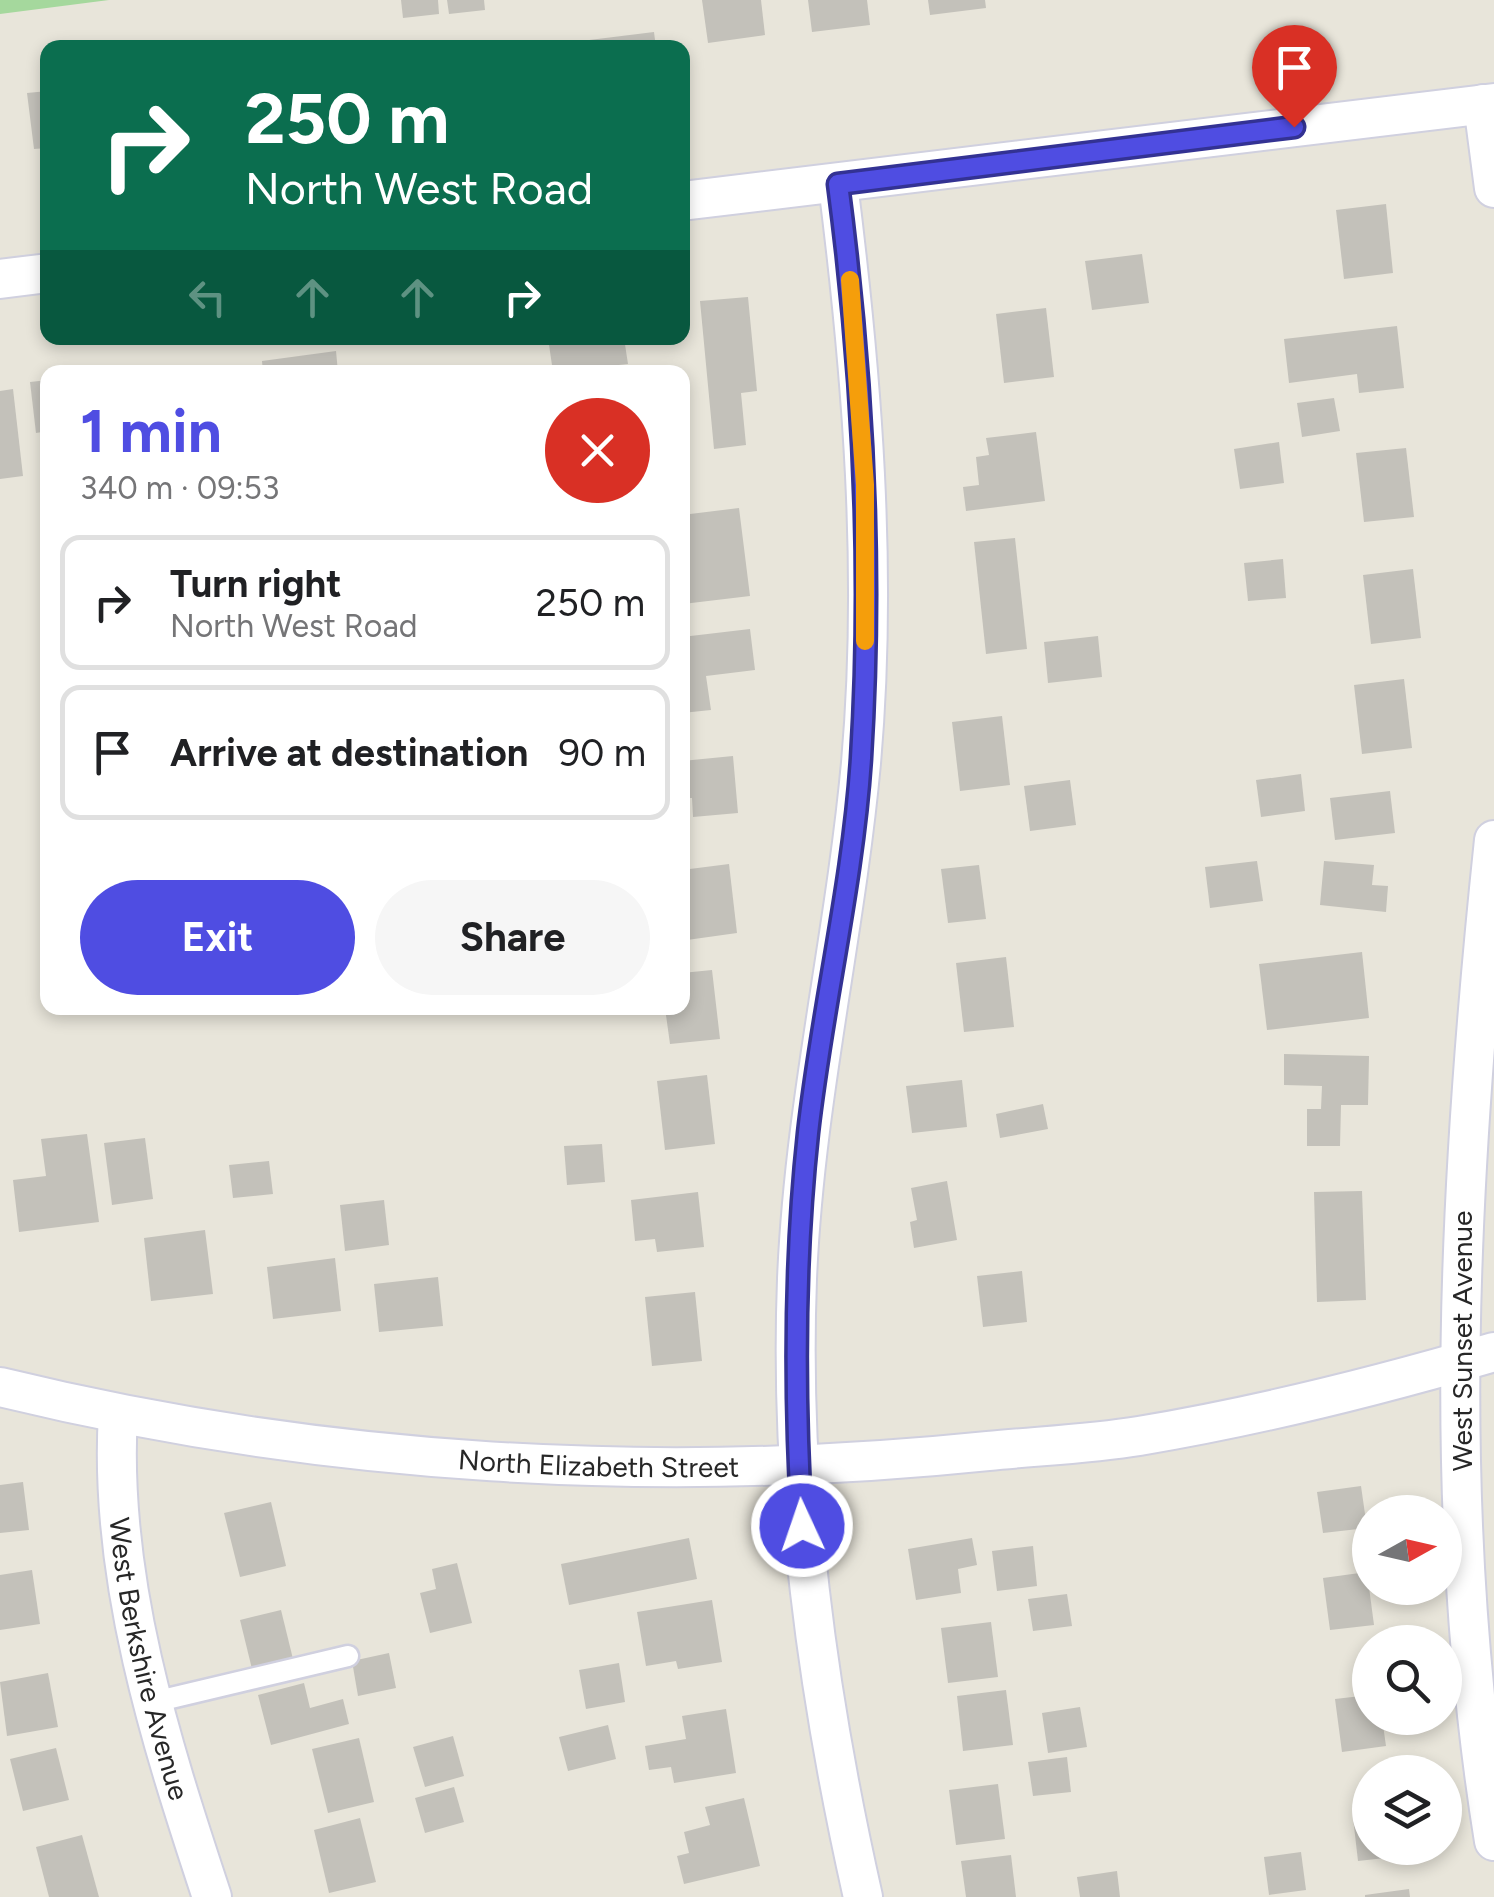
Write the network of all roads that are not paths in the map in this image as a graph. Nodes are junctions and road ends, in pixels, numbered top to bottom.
1 (1489, 103) edge
2 (838, 184) junction
3 (1494, 188) edge
4 (690, 201) edge
5 (40, 275) edge
6 (0, 279) edge
7 (1494, 840) edge
8 (1494, 1352) edge
9 (1458, 1362) junction
10 (0, 1387) edge
11 (118, 1414) junction
12 (798, 1464) junction
13 (348, 1656) dead end
14 (154, 1702) junction
15 (1494, 1841) edge
16 (212, 1897) edge
17 (863, 1897) edge

1 - 2 street
1 - 3 street
2 - 4 street
2 - 12 street
5 - 6 street
7 - 9 street, West Sunset Avenue
8 - 9 street, North Elizabeth Street
9 - 12 street, North Elizabeth Street
9 - 15 street, West Sunset Avenue
10 - 11 street, North Elizabeth Street
11 - 12 street, North Elizabeth Street
11 - 14 street, West Berkshire Avenue
12 - 17 street
13 - 14 lane
14 - 16 street, West Berkshire Avenue

